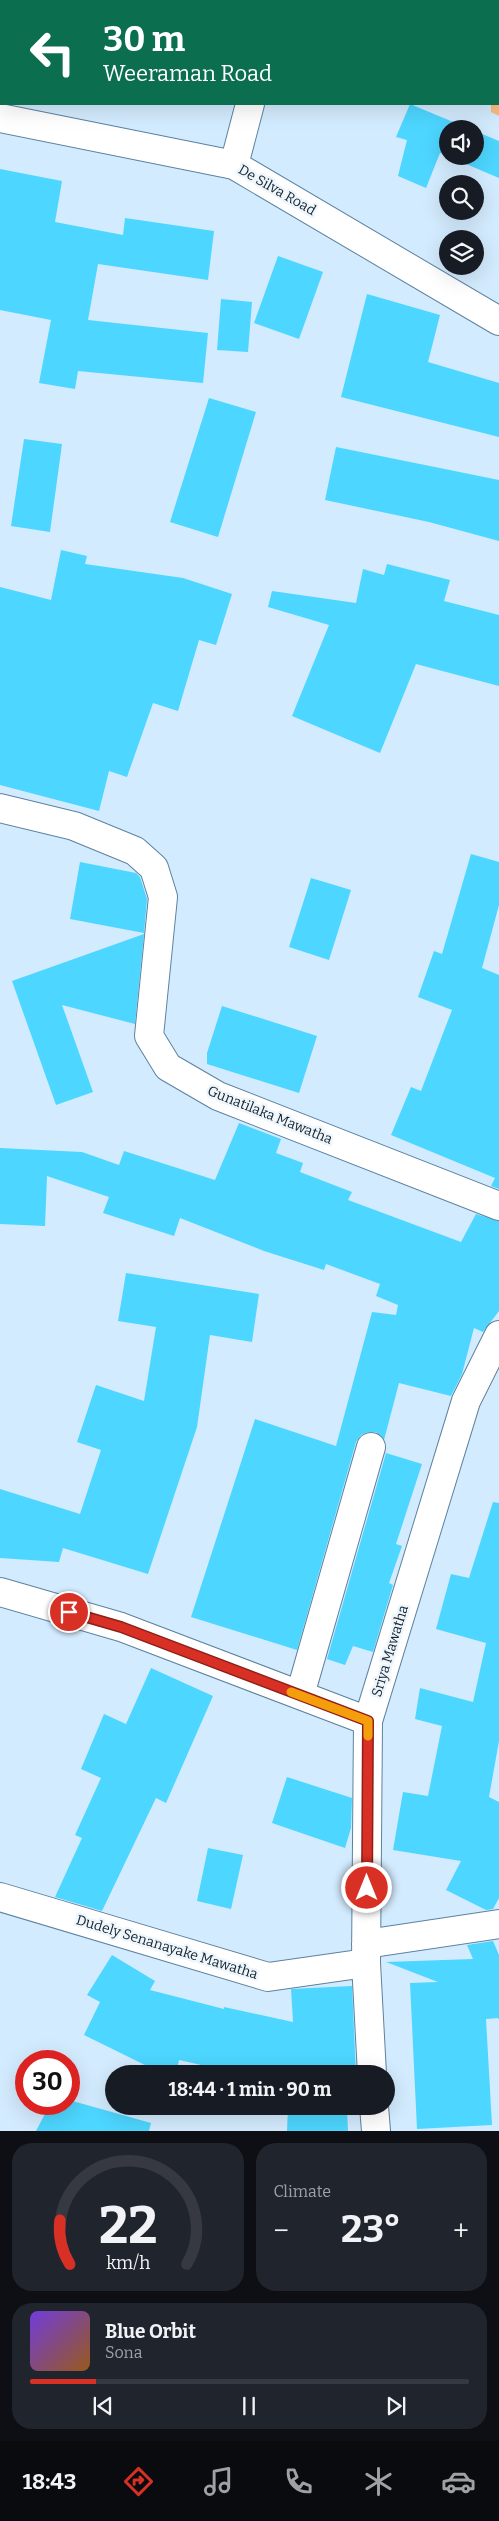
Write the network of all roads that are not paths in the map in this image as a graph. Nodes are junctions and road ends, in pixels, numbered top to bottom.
1 (250, 105) edge
2 (0, 118) edge
3 (234, 165) junction
4 (499, 321) edge
5 (0, 808) edge
6 (499, 1206) edge
7 (499, 1334) edge
8 (372, 1447) dead end
9 (0, 1592) edge
10 (300, 1695) junction
11 (368, 1721) junction
12 (0, 1897) edge
13 (499, 1924) edge
14 (366, 1954) junction
15 (372, 2065) edge
16 (375, 2115) edge
17 (376, 2131) edge

1 - 3 street
2 - 3 street, De Silva Road
3 - 4 street, De Silva Road
5 - 6 street, Gunatilaka Mawatha
7 - 11 street, Sriya Mawatha
8 - 10 street
9 - 10 street
10 - 11 street
11 - 14 street, Sriya Mawatha
12 - 14 street, Dudely Senanayake Mawatha
13 - 14 street, Dudely Senanayake Mawatha
14 - 15 street, Sriya Mawatha
16 - 17 street

